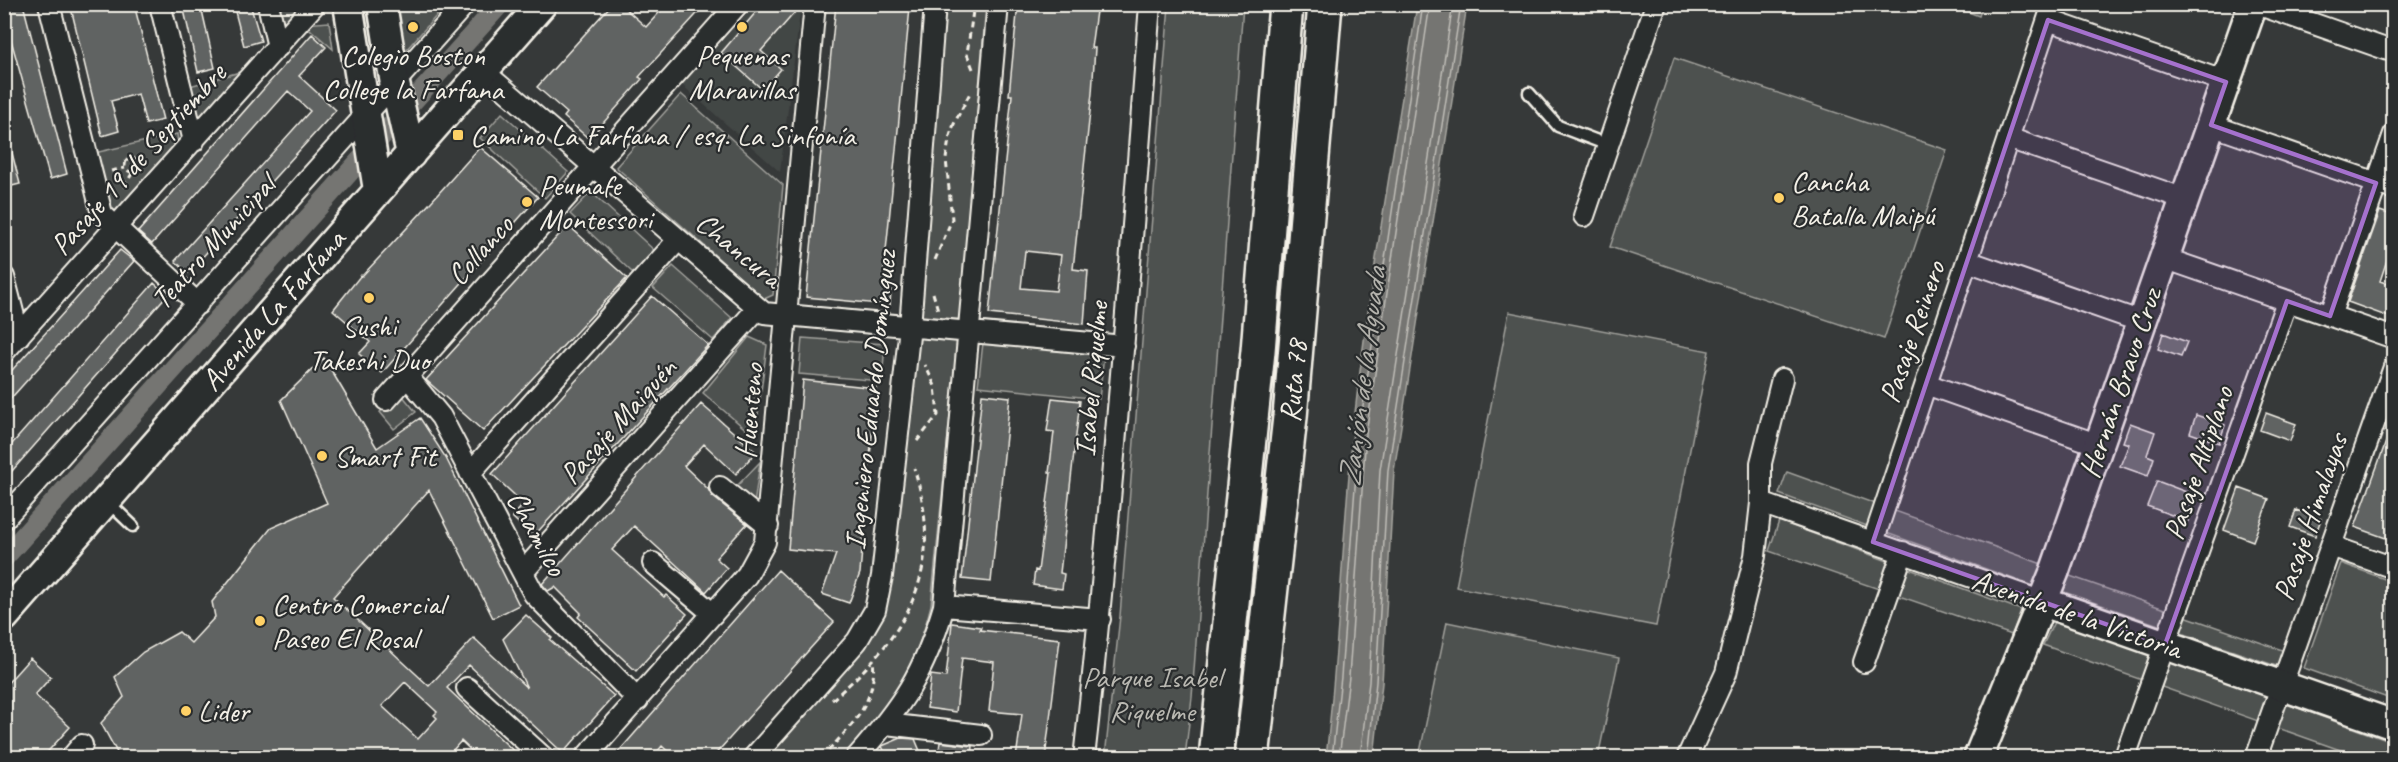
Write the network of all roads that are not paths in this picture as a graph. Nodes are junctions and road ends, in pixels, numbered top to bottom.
1 (49, 4) edge
2 (160, 4) edge
3 (268, 4) edge
4 (315, 4) edge
5 (348, 4) edge
6 (382, 4) edge
7 (465, 4) edge
8 (542, 4) edge
9 (738, 4) edge
10 (815, 4) edge
11 (935, 4) edge
12 (998, 4) edge
13 (1150, 4) edge
14 (1286, 4) edge
15 (1325, 4) edge
16 (1656, 4) edge
17 (2255, 4) edge
18 (2050, 12) edge
19 (278, 46) junction
20 (2394, 52) edge
21 (483, 71) junction
22 (2226, 82) junction
23 (397, 93) junction
24 (1529, 93) dead end
25 (368, 122) junction
26 (2211, 125) junction
27 (2394, 134) edge
28 (2008, 138) junction
29 (194, 141) junction
30 (1608, 145) junction
31 (410, 149) junction
32 (594, 167) junction
33 (377, 180) junction
34 (2385, 186) edge
35 (2185, 199) junction
36 (1584, 216) dead end
37 (116, 230) junction
38 (678, 240) junction
39 (2164, 258) junction
40 (1967, 261) junction
41 (4, 277) edge
42 (2287, 301) junction
43 (198, 304) junction
44 (757, 309) junction
45 (788, 316) junction
46 (2330, 316) junction
47 (2142, 322) junction
48 (910, 327) junction
49 (968, 332) junction
50 (19, 336) junction
51 (2394, 338) edge
52 (1124, 346) junction
53 (4, 352) edge
54 (2394, 368) edge
55 (407, 376) junction
56 (1782, 379) dead end
57 (1926, 384) junction
58 (386, 400) dead end
59 (2098, 445) junction
60 (470, 472) junction
61 (720, 487) dead end
62 (106, 501) junction
63 (1761, 503) junction
64 (4, 519) edge
65 (133, 526) dead end
66 (768, 526) junction
67 (1873, 542) junction
68 (2331, 546) junction
69 (1903, 552) junction
70 (653, 563) dead end
71 (2394, 568) edge
72 (523, 572) junction
73 (2043, 602) junction
74 (944, 606) junction
75 (713, 614) junction
76 (4, 617) edge
77 (1100, 619) junction
78 (2165, 645) junction
79 (1864, 662) dead end
80 (2282, 686) junction
81 (466, 688) dead end
82 (638, 700) junction
83 (886, 724) junction
84 (2394, 725) edge
85 (981, 735) dead end
86 (2127, 751) dead end
87 (543, 758) edge
88 (585, 758) edge
89 (753, 758) edge
90 (856, 758) edge
91 (1084, 758) edge
92 (1216, 758) edge
93 (1252, 758) edge
94 (1687, 758) edge
95 (1978, 758) edge
96 (2256, 758) edge

1 - 37 street
2 - 29 street
3 - 19 street
4 - 19 street, Pasaje 19 de Septiembre
5 - 25 street
6 - 23 street
7 - 23 street, Teatro Municipal
8 - 21 street, Avenida La Farfana
9 - 32 street, Collanco
10 - 45 street, Huenteno
11 - 48 street, Ingeniero Eduardo Domínguez
12 - 49 street
13 - 52 street, Isabel Riquelme
14 - 92 highway, Ruta 78
15 - 93 highway, Ruta 78
16 - 30 street
17 - 20 street
17 - 22 street, Hernán Bravo Cruz
18 - 22 street
18 - 28 street, Pasaje Reinero
19 - 29 street, Pasaje 19 de Septiembre
21 - 31 street, Avenida La Farfana
21 - 32 street, Chancura
22 - 26 street, Hernán Bravo Cruz
23 - 25 street, Teatro Municipal
23 - 31 street
24 - 30 lane
25 - 33 street
25 - 43 street, Teatro Municipal
26 - 34 street
26 - 35 street, Hernán Bravo Cruz
27 - 34 street
28 - 35 street
28 - 40 street, Pasaje Reinero
29 - 37 street, Pasaje 19 de Septiembre
30 - 36 street
31 - 33 street, Avenida La Farfana
32 - 38 street, Chancura
32 - 55 street, Collanco
33 - 62 street, Avenida La Farfana
34 - 46 street
35 - 39 street, Hernán Bravo Cruz
37 - 43 street
37 - 50 street, Pasaje 19 de Septiembre
38 - 44 street, Chancura
38 - 60 street
39 - 42 street
39 - 47 street, Hernán Bravo Cruz
40 - 47 street
40 - 57 street, Pasaje Reinero
41 - 50 street
42 - 46 street
42 - 78 street, Pasaje Altiplano
43 - 64 street, Teatro Municipal
44 - 45 street, Chancura
44 - 72 street, Pasaje Maiquén
45 - 48 street, Chancura
45 - 66 street, Huenteno
46 - 51 street
47 - 59 street, Hernán Bravo Cruz
48 - 49 street, Chancura
48 - 89 street, Ingeniero Eduardo Domínguez
49 - 52 street, Chancura
49 - 74 street
50 - 53 street, Pasaje 19 de Septiembre
52 - 77 street, Isabel Riquelme
54 - 68 street, Pasaje Himalayas
55 - 58 street, Collanco
55 - 60 street, Chamilco
56 - 63 street
57 - 59 street
57 - 67 street, Pasaje Reinero
59 - 73 street, Hernán Bravo Cruz
60 - 72 street, Chamilco
61 - 66 street
62 - 65 lane
62 - 76 street, Avenida La Farfana
63 - 67 street, Avenida de la Victoria
63 - 94 street
66 - 75 street, Huenteno
67 - 69 street, Avenida de la Victoria
68 - 71 street
68 - 80 street, Pasaje Himalayas
69 - 73 street, Avenida de la Victoria
69 - 79 street
70 - 75 street
72 - 82 street, Chamilco
73 - 78 street, Avenida de la Victoria
73 - 95 street, Hernán Bravo Cruz
74 - 77 street
74 - 83 street
75 - 82 street, Huenteno
77 - 91 street, Isabel Riquelme
78 - 80 street, Avenida de la Victoria
78 - 86 street, Pasaje Altiplano
80 - 84 street, Avenida de la Victoria
80 - 96 street, Pasaje Himalayas
81 - 87 street
82 - 88 street, Huenteno
83 - 85 street
83 - 90 street

